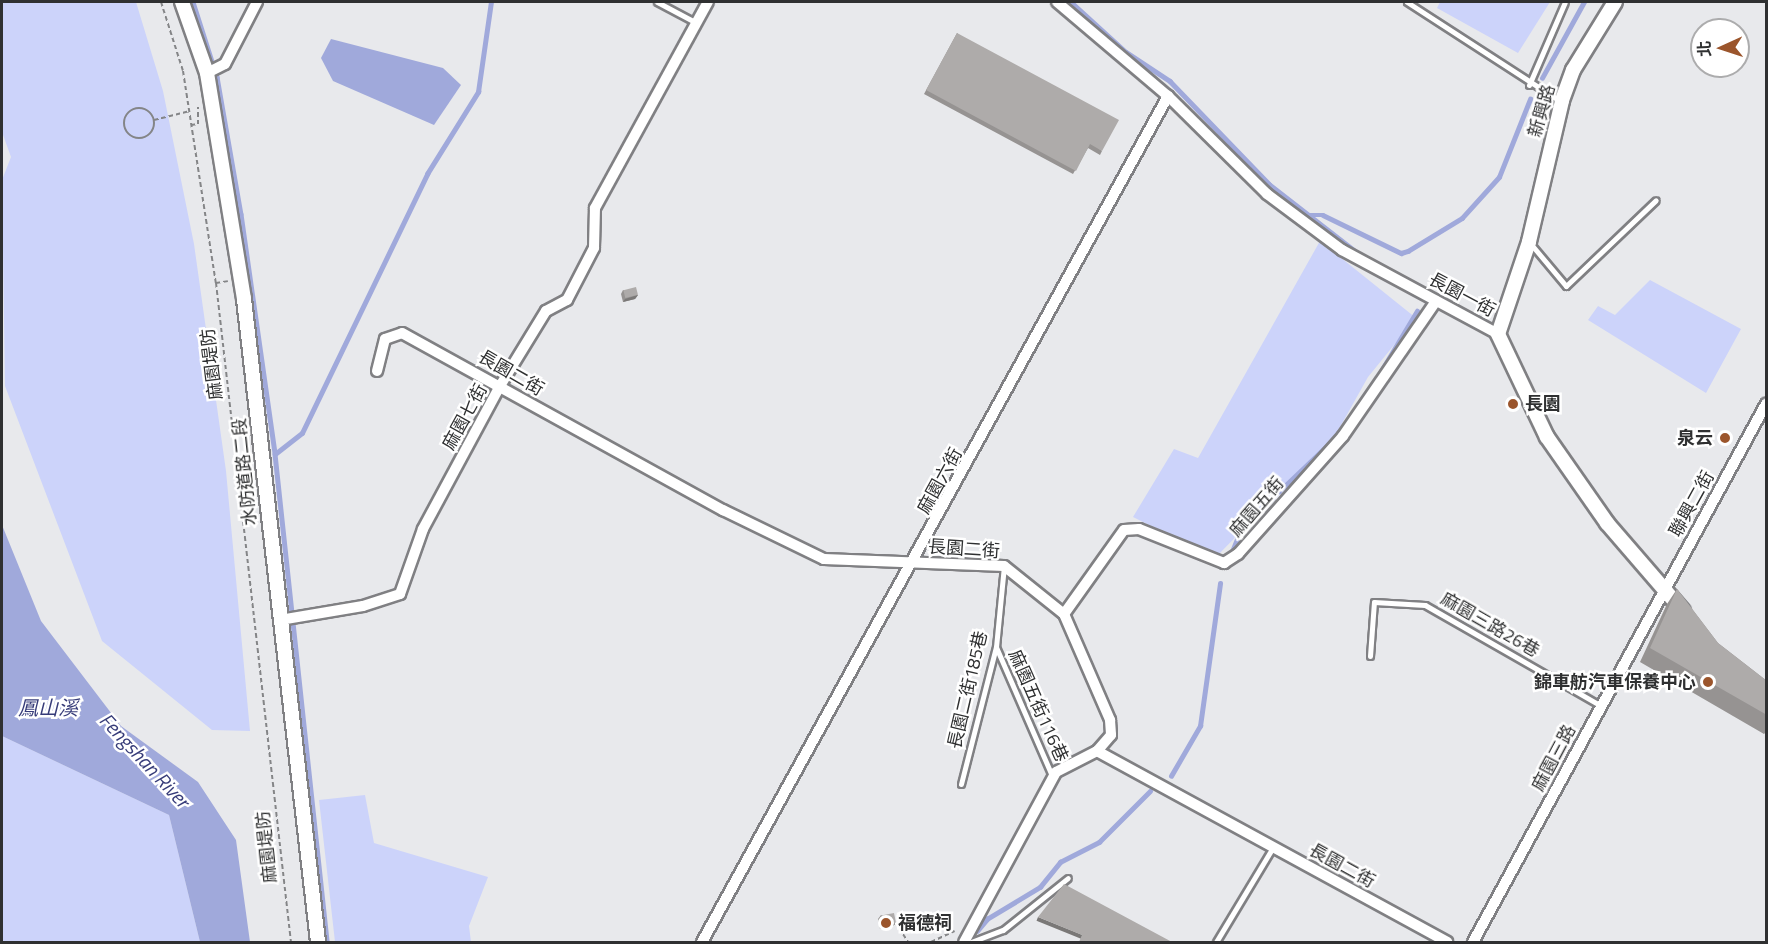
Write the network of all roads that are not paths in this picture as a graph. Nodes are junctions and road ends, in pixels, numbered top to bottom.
1 (182, 2) edge
2 (256, 2) edge
3 (657, 2) edge
4 (708, 2) edge
5 (1057, 2) edge
6 (1407, 2) edge
7 (1565, 2) edge
8 (1615, 2) edge
9 (695, 22) junction
10 (207, 73) junction
11 (1529, 85) junction
12 (1168, 96) junction
13 (1562, 101) junction
14 (1656, 200) dead end
15 (1529, 242) junction
16 (1436, 301) junction
17 (1498, 334) junction
18 (377, 370) dead end
19 (500, 386) junction
20 (1767, 404) edge
21 (914, 562) junction
22 (1004, 566) junction
23 (1664, 589) junction
24 (1064, 614) junction
25 (280, 620) junction
26 (1694, 622) edge
27 (996, 647) junction
28 (1370, 656) dead end
29 (1601, 706) junction
30 (1097, 751) junction
31 (1053, 777) junction
32 (961, 784) dead end
33 (1273, 847) junction
34 (1068, 878) dead end
35 (318, 942) edge
36 (702, 942) edge
37 (964, 942) edge
38 (971, 942) edge
39 (1216, 942) edge
40 (1447, 942) edge
41 (1473, 942) edge

1 - 10 street, 水防道路二段
2 - 10 street
3 - 9 lane
4 - 9 street, 麻園七街
5 - 12 street, 長園一街
6 - 11 lane
7 - 11 lane
8 - 13 street, 新興路
9 - 19 street, 麻園七街
10 - 25 street, 水防道路二段
11 - 13 lane
12 - 16 street, 長園一街
12 - 21 street, 麻園六街
13 - 15 street, 新興路
14 - 15 lane
15 - 17 street, 新興路
16 - 17 street, 長園一街
16 - 24 street, 麻園五街
17 - 23 street, 長園一街
18 - 19 street, 長園二街
19 - 21 street, 長園二街
19 - 25 street, 麻園七街
20 - 23 street, 聯興二街
21 - 22 street, 長園二街
21 - 36 street, 麻園六街
22 - 24 street, 長園二街
22 - 27 lane, 長園二街185巷
23 - 26 street, 長園一街
23 - 29 street, 麻園三路
24 - 30 street, 長園二街
25 - 35 street, 水防道路二段
27 - 31 lane, 麻園五街116巷
27 - 32 lane, 長園二街185巷
28 - 29 lane, 麻園三路26巷
29 - 41 street, 麻園三路
30 - 31 street
30 - 33 street, 長園二街
31 - 37 street
33 - 39 lane
33 - 40 street, 長園二街
34 - 38 lane

